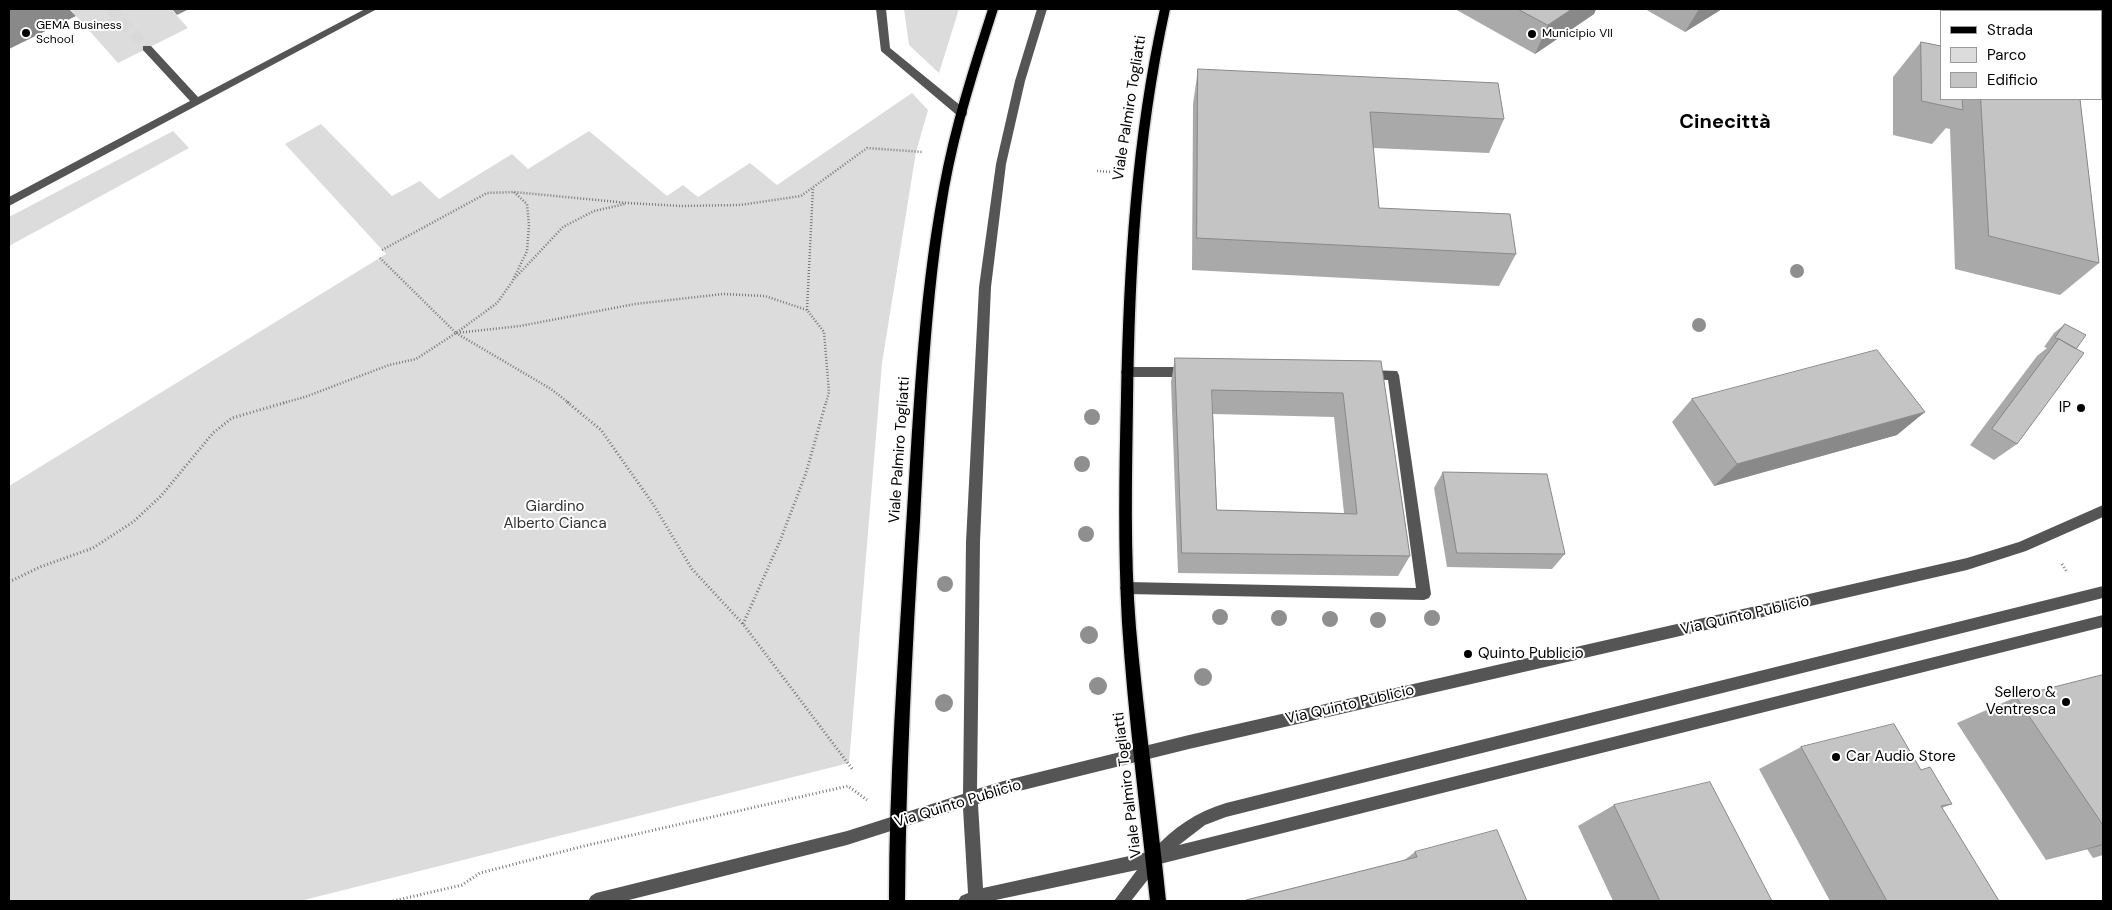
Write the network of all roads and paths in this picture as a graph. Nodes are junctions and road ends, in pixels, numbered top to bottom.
1 (372, 9) edge
2 (880, 9) edge
3 (993, 9) edge
4 (1042, 9) edge
5 (1165, 9) edge
6 (147, 48) tunnel mouth
7 (196, 102) junction
8 (962, 113) junction
9 (923, 152) dead end
10 (1097, 171) dead end
11 (1118, 173) dead end
12 (814, 187) junction
13 (514, 192) junction
14 (9, 202) edge
15 (628, 203) junction
16 (382, 250) dead end
17 (380, 258) dead end
18 (512, 282) junction
19 (807, 310) junction
20 (456, 333) junction
21 (1127, 372) junction
22 (1200, 373) edge
23 (1355, 375) edge
24 (2103, 511) edge
25 (9, 582) edge
26 (1127, 588) junction
27 (2103, 592) edge
28 (2103, 621) edge
29 (743, 624) junction
30 (1141, 755) junction
31 (853, 770) dead end
32 (848, 786) dead end
33 (970, 798) junction
34 (898, 822) junction
35 (1154, 858) junction
36 (973, 900) edge
37 (393, 901) edge
38 (596, 901) edge
39 (897, 901) edge
40 (1122, 901) edge
41 (1158, 901) edge

1 - 7 street
2 - 8 street
3 - 8 main road, Viale Palmiro Togliatti
4 - 33 street
5 - 21 main road, Viale Palmiro Togliatti
6 - 7 street
7 - 14 street
8 - 34 main road, Viale Palmiro Togliatti
9 - 12 path
10 - 11 path
12 - 15 path
12 - 19 path
13 - 15 path
13 - 16 path
13 - 18 path
15 - 18 path
17 - 20 path
18 - 20 path
19 - 20 path
19 - 29 path
20 - 25 path
20 - 29 path
21 - 22 street
21 - 26 main road, Viale Palmiro Togliatti
23 - 26 street
24 - 30 street, Via Quinto Publicio
26 - 30 main road, Viale Palmiro Togliatti
27 - 35 street
28 - 35 street
29 - 31 path
30 - 33 street, Via Quinto Publicio
30 - 35 main road, Viale Palmiro Togliatti
32 - 37 path
33 - 34 street, Via Quinto Publicio
33 - 36 street
34 - 38 street, Via Quinto Publicio
34 - 39 main road, Viale Palmiro Togliatti
35 - 36 street
35 - 40 street
35 - 41 main road, Viale Palmiro Togliatti

